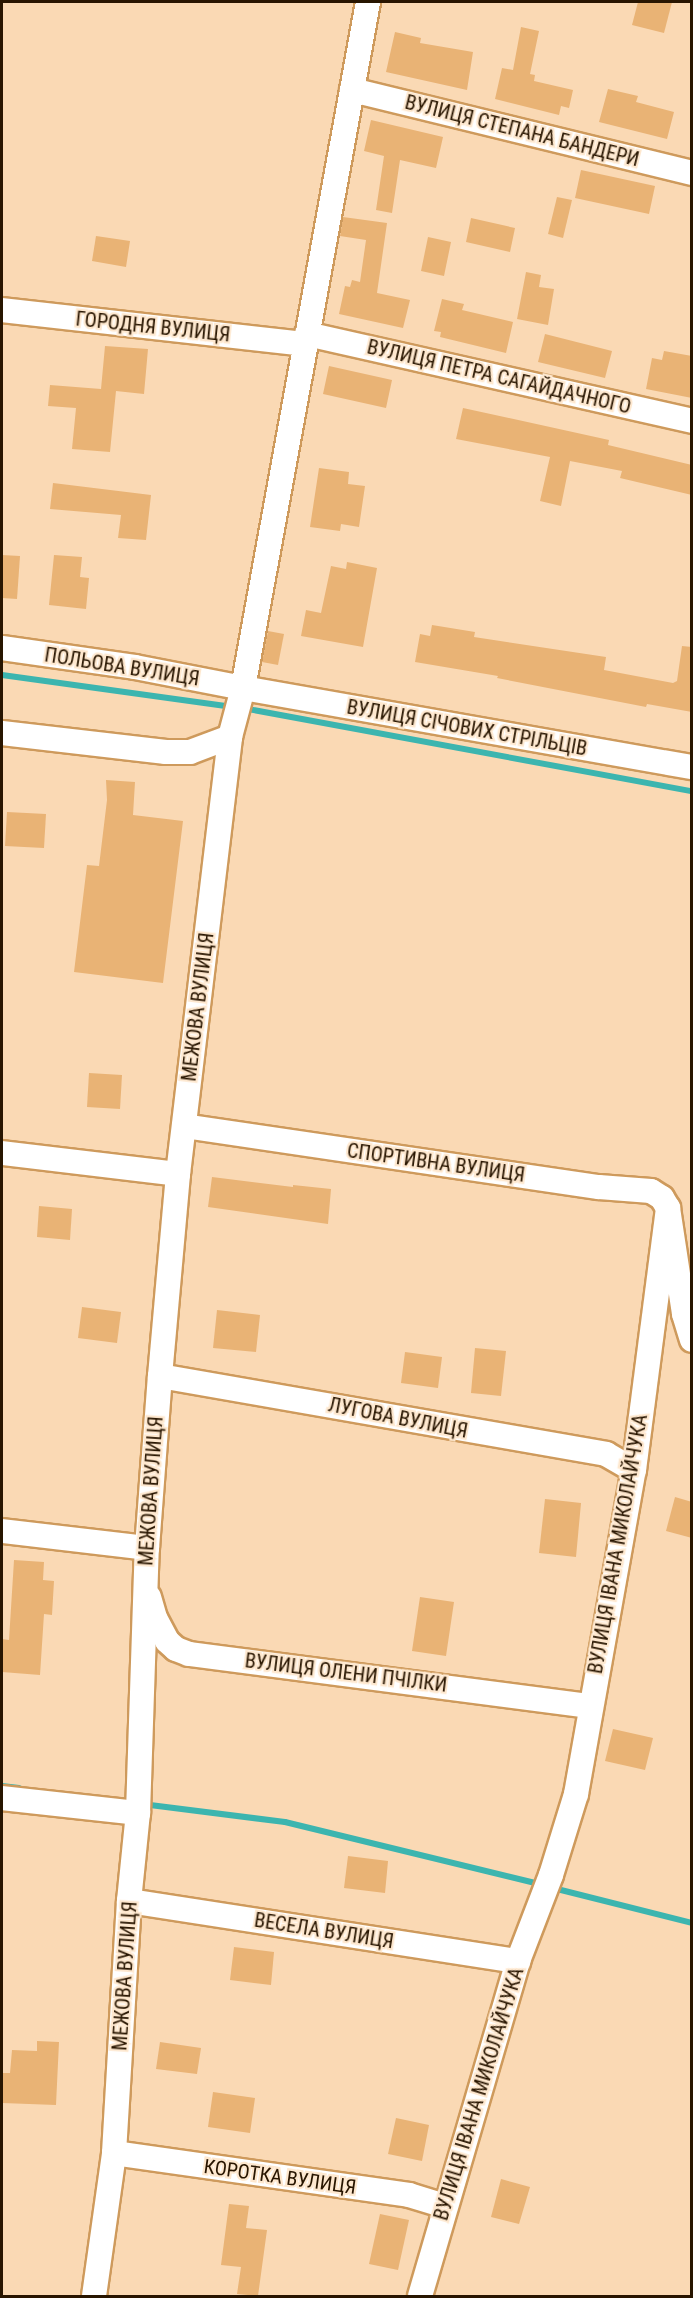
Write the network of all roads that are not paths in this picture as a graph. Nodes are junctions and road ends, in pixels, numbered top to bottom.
1 (368, 2) edge
2 (351, 90) junction
3 (692, 173) edge
4 (2, 310) edge
5 (306, 339) junction
6 (692, 421) edge
7 (2, 648) edge
8 (243, 688) junction
9 (2, 733) edge
10 (230, 737) junction
11 (692, 767) edge
12 (184, 1126) junction
13 (2, 1153) edge
14 (178, 1174) junction
15 (669, 1215) junction
16 (692, 1340) edge
17 (160, 1376) junction
18 (634, 1470) junction
19 (2, 1531) edge
20 (147, 1548) junction
21 (145, 1583) junction
22 (590, 1706) junction
23 (2, 1798) edge
24 (138, 1813) junction
25 (129, 1901) junction
26 (518, 1961) junction
27 (114, 2153) junction
28 (445, 2206) junction
29 (94, 2296) edge
30 (420, 2296) edge

1 - 2 street, МЕЖОВА ВУЛИЦЯ
2 - 3 street, ВУЛИЦЯ СТЕПАНА БАНДЕРИ
2 - 5 street, МЕЖОВА ВУЛИЦЯ
4 - 5 street, ГОРОДНЯ ВУЛИЦЯ
5 - 6 street, ВУЛИЦЯ ПЕТРА САГАЙДАЧНОГО
5 - 8 street, МЕЖОВА ВУЛИЦЯ
7 - 8 street, ПОЛЬОВА ВУЛИЦЯ
8 - 10 street, МЕЖОВА ВУЛИЦЯ
8 - 11 street, ВУЛИЦЯ СІЧОВИХ СТРІЛЬЦІВ
9 - 10 street
10 - 12 street, МЕЖОВА ВУЛИЦЯ
12 - 14 street, МЕЖОВА ВУЛИЦЯ
12 - 15 street, СПОРТИВНА ВУЛИЦЯ
13 - 14 street
14 - 17 street, МЕЖОВА ВУЛИЦЯ
15 - 16 street
15 - 18 street, ВУЛИЦЯ ІВАНА МИКОЛАЙЧУКА
17 - 18 street, ЛУГОВА ВУЛИЦЯ
17 - 20 street, МЕЖОВА ВУЛИЦЯ
18 - 22 street, ВУЛИЦЯ ІВАНА МИКОЛАЙЧУКА
19 - 20 street
20 - 21 street, МЕЖОВА ВУЛИЦЯ
21 - 22 street, ВУЛИЦЯ ОЛЕНИ ПЧІЛКИ
21 - 24 street, МЕЖОВА ВУЛИЦЯ
22 - 26 street, ВУЛИЦЯ ІВАНА МИКОЛАЙЧУКА
23 - 24 street
24 - 25 street, МЕЖОВА ВУЛИЦЯ
25 - 26 street, ВЕСЕЛА ВУЛИЦЯ
25 - 27 street, МЕЖОВА ВУЛИЦЯ
26 - 28 street, ВУЛИЦЯ ІВАНА МИКОЛАЙЧУКА
27 - 28 street, КОРОТКА ВУЛИЦЯ
27 - 29 street, МЕЖОВА ВУЛИЦЯ
28 - 30 street, ВУЛИЦЯ ІВАНА МИКОЛАЙЧУКА

